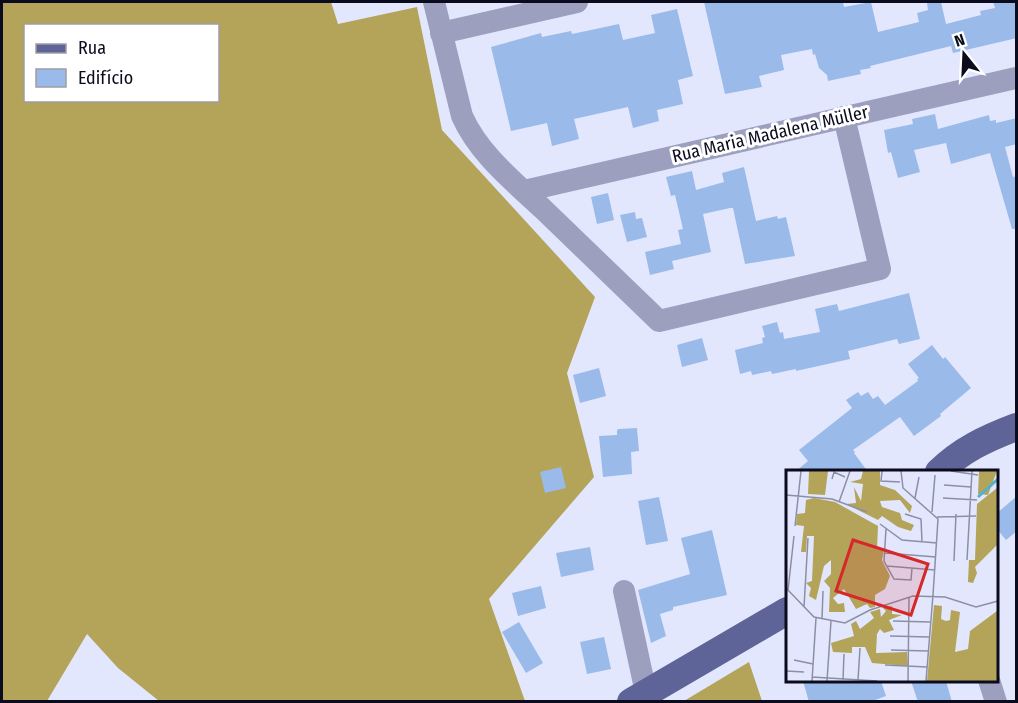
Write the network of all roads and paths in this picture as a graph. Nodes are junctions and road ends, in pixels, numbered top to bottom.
1 (434, 2) edge
2 (577, 2) edge
3 (441, 33) junction
4 (1017, 78) edge
5 (844, 117) junction
6 (524, 191) junction
7 (1017, 427) edge
8 (941, 470) edge
9 (624, 591) dead end
10 (786, 612) edge
11 (989, 682) edge
12 (639, 697) edge
13 (996, 702) edge

1 - 3 street
2 - 3 street
3 - 6 street
4 - 5 street, Rua Maria Madalena Müller
5 - 6 street, Rua Maria Madalena Müller
5 - 6 street
7 - 8 main road
9 - 12 street
10 - 12 main road
11 - 13 street

